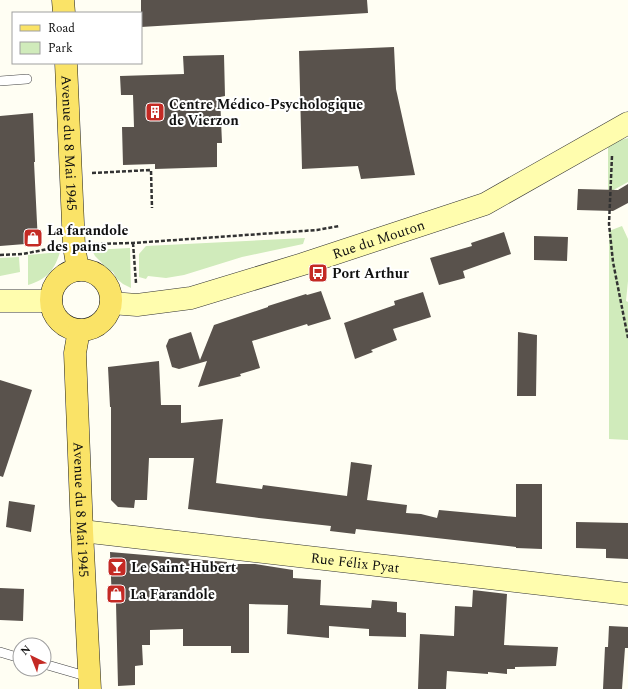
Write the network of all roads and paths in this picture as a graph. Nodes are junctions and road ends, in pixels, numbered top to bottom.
1 (63, 0) edge
2 (64, 12) edge
3 (66, 64) edge
4 (27, 79) dead end
5 (0, 81) edge
6 (621, 127) edge
7 (71, 175) junction
8 (152, 208) dead end
9 (339, 226) dead end
10 (133, 243) junction
11 (89, 244) dead end
12 (54, 248) dead end
13 (0, 255) edge
14 (78, 270) junction
15 (136, 290) dead end
16 (0, 301) edge
17 (51, 301) junction
18 (112, 303) junction
19 (78, 330) junction
20 (628, 338) edge
21 (82, 531) junction
22 (628, 594) edge
23 (0, 652) edge
24 (12, 656) edge
25 (52, 667) edge
26 (90, 683) edge

1 - 2 main road
3 - 7 main road, Avenue du 8 Mai 1945
4 - 5 lane
6 - 18 street, Rue du Mouton
6 - 20 path
7 - 8 path
7 - 14 main road, Avenue du 8 Mai 1945
9 - 10 path
10 - 11 path
10 - 15 path
12 - 13 path
14 - 17 main road
14 - 18 main road
16 - 17 street
17 - 19 main road
18 - 19 main road
19 - 21 main road, Avenue du 8 Mai 1945
21 - 22 street, Rue Félix Pyat
21 - 26 main road, Avenue du 8 Mai 1945
23 - 24 lane
25 - 26 lane

